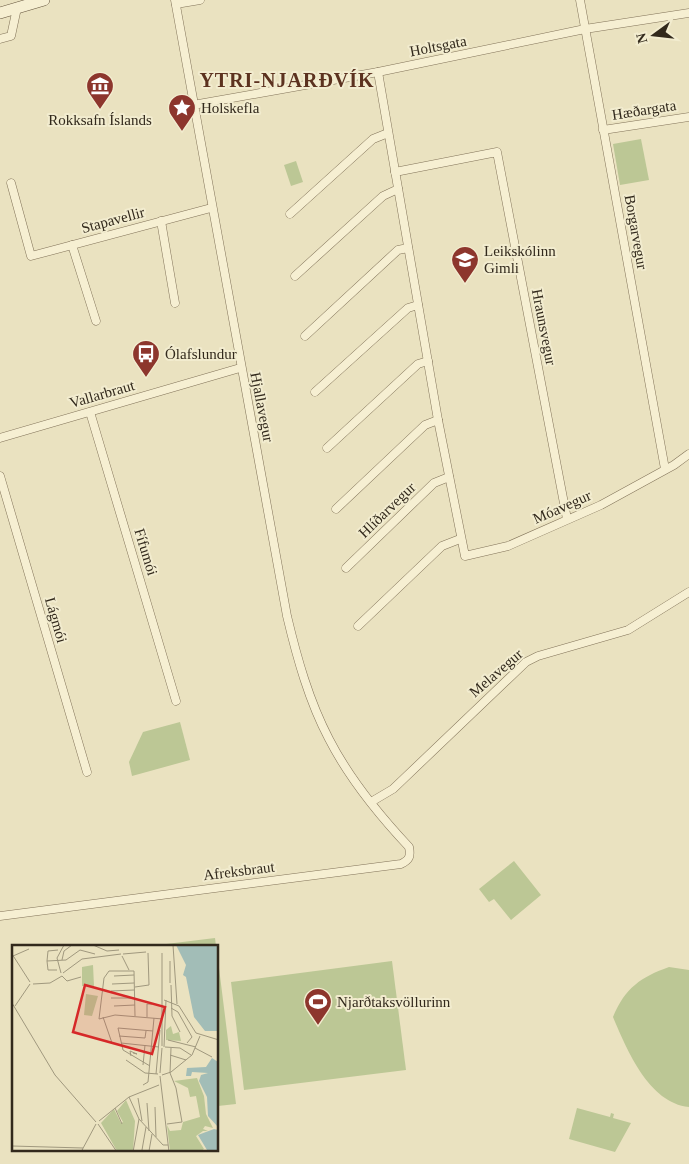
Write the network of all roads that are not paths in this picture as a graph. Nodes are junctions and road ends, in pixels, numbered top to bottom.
1 (44, 0) edge
2 (200, 0) edge
3 (580, 0) edge
4 (175, 2) edge
5 (17, 8) junction
6 (0, 13) edge
7 (689, 13) edge
8 (585, 29) junction
9 (0, 39) edge
10 (378, 72) junction
11 (193, 106) junction
12 (689, 117) edge
13 (604, 130) junction
14 (388, 133) junction
15 (395, 172) junction
16 (11, 183) dead end
17 (398, 189) junction
18 (211, 208) junction
19 (290, 214) dead end
20 (161, 221) junction
21 (72, 245) junction
22 (408, 248) junction
23 (295, 276) dead end
24 (175, 303) dead end
25 (418, 305) junction
26 (96, 321) dead end
27 (305, 336) dead end
28 (428, 361) junction
29 (240, 368) junction
30 (315, 392) dead end
31 (90, 412) junction
32 (438, 420) junction
33 (0, 438) edge
34 (328, 448) dead end
35 (689, 454) edge
36 (665, 469) junction
37 (0, 476) edge
38 (449, 477) junction
39 (336, 509) dead end
40 (567, 519) junction
41 (460, 539) junction
42 (346, 568) dead end
43 (689, 592) edge
44 (358, 626) dead end
45 (176, 700) dead end
46 (86, 772) dead end
47 (372, 802) junction
48 (0, 916) edge

1 - 5 main road
2 - 4 street
3 - 8 street, Borgarvegur
4 - 11 street, Hjallavegur
5 - 6 main road
5 - 9 street
7 - 8 street, Holtsgata
8 - 10 street, Holtsgata
8 - 13 street, Borgarvegur
10 - 11 street, Holtsgata
10 - 14 street
11 - 18 street, Hjallavegur
12 - 13 street, Hæðargata
13 - 36 street, Borgarvegur
14 - 15 street
14 - 19 street
15 - 17 street
15 - 40 street, Hraunsvegur
16 - 21 street, Stapavellir
17 - 22 street
17 - 23 street
18 - 20 street, Stapavellir
18 - 29 street, Hjallavegur
20 - 21 street, Stapavellir
20 - 24 street, Stapavellir
21 - 26 street, Stapavellir
22 - 25 street
22 - 27 street
25 - 28 street
25 - 30 street
28 - 32 street
28 - 34 street
29 - 31 street, Vallarbraut
29 - 47 street, Hjallavegur
31 - 33 street, Vallarbraut
31 - 45 street, Fífumói
32 - 38 street
32 - 39 street
35 - 36 street, Móavegur
36 - 40 street, Móavegur
37 - 46 street, Lágmói
38 - 41 street
38 - 42 street, Hlíðarvegur
40 - 41 street, Móavegur
41 - 44 street
43 - 47 street, Melavegur
47 - 48 street, Afreksbraut

